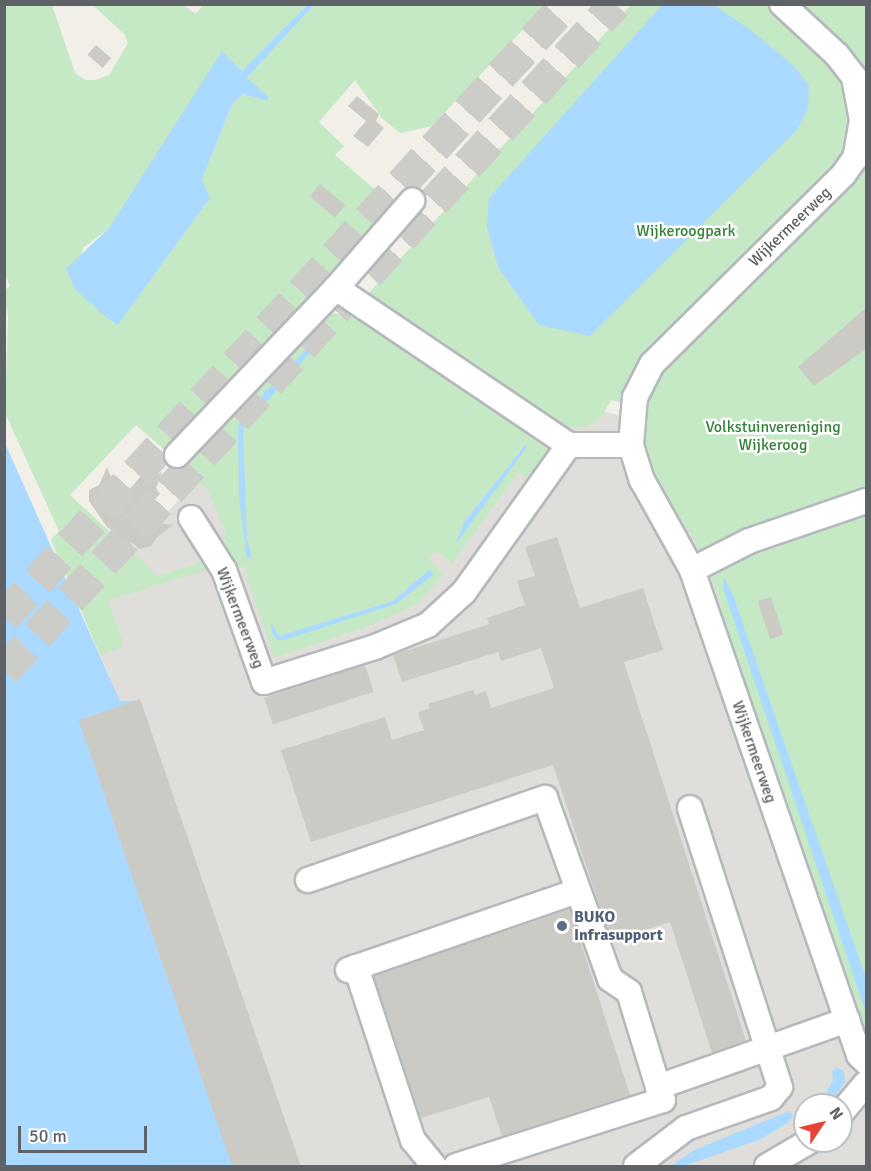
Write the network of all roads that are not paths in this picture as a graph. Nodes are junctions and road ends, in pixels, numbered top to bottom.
1 (782, 4) edge
2 (412, 201) dead end
3 (336, 288) junction
4 (569, 445) junction
5 (631, 446) junction
6 (177, 455) dead end
7 (867, 501) edge
8 (191, 518) dead end
9 (692, 570) junction
10 (690, 808) dead end
11 (308, 880) dead end
12 (578, 891) junction
13 (847, 1020) junction
14 (769, 1047) junction
15 (867, 1062) edge
16 (867, 1083) edge
17 (658, 1087) junction
18 (853, 1099) edge
19 (793, 1151) edge
20 (434, 1167) edge
21 (456, 1167) edge
22 (636, 1167) edge
23 (767, 1167) edge

1 - 5 street, Wijkermeerweg
2 - 3 street
3 - 4 street
3 - 6 street
4 - 5 street
4 - 8 street, Wijkermeerweg
5 - 9 street, Wijkermeerweg
7 - 9 street
9 - 13 street, Wijkermeerweg
10 - 14 street
11 - 12 street
12 - 17 street
12 - 20 street
13 - 14 street
13 - 15 street, Wijkermeerweg
14 - 17 street
14 - 22 street
16 - 18 street
17 - 21 street
19 - 23 street

